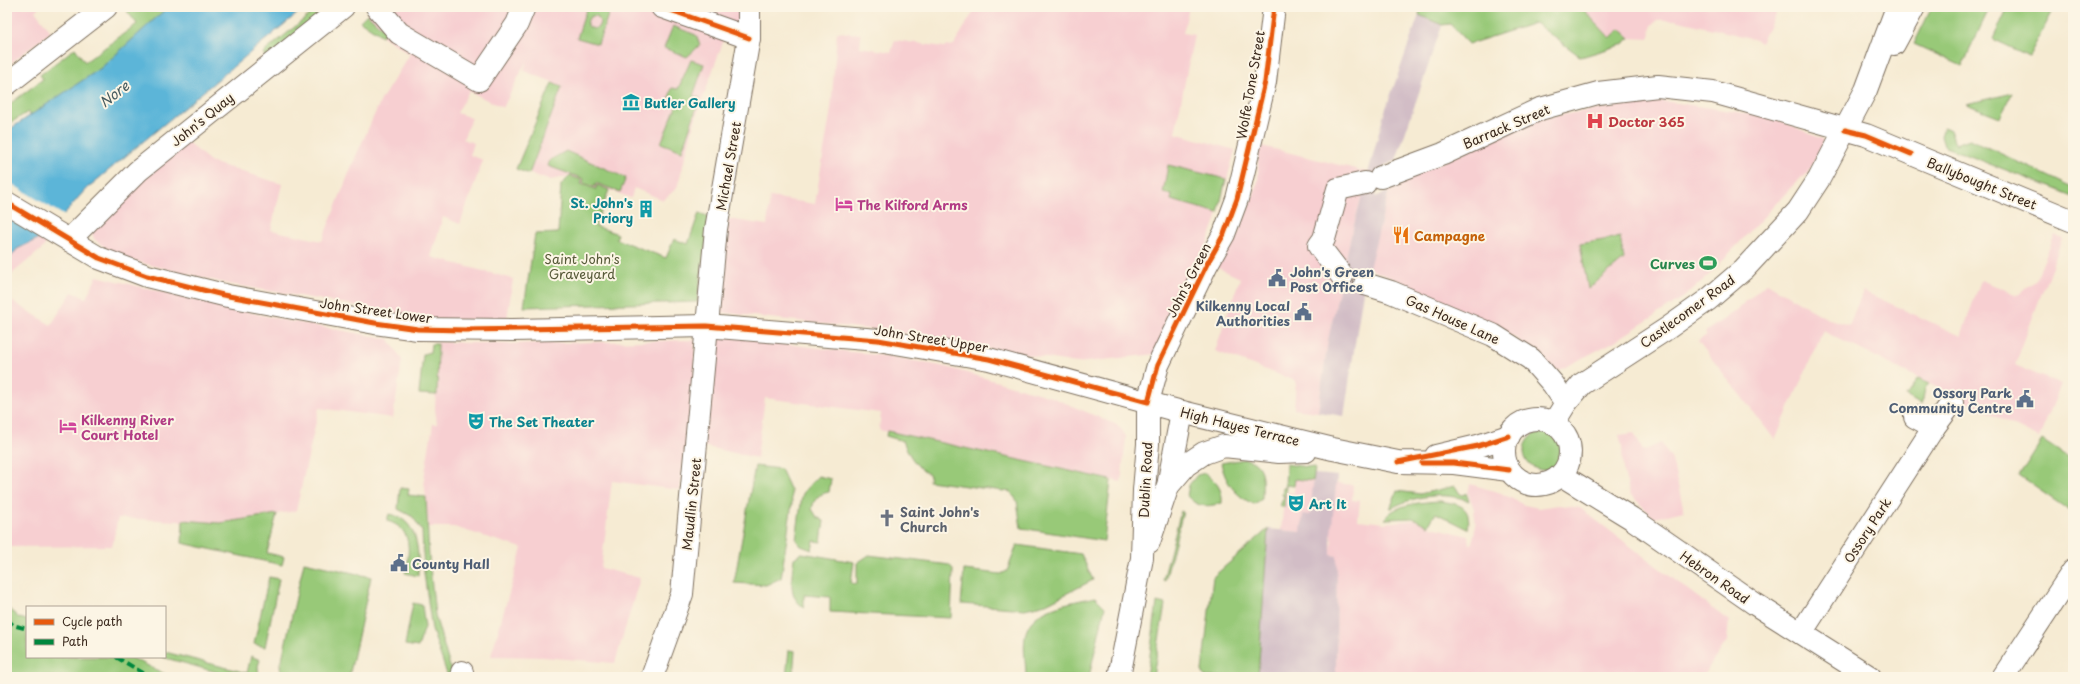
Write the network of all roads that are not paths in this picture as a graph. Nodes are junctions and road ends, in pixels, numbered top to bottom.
1 (106, 7) edge
2 (343, 7) edge
3 (377, 7) edge
4 (524, 7) edge
5 (662, 7) edge
6 (749, 7) edge
7 (1274, 7) edge
8 (1897, 7) edge
9 (1914, 7) edge
10 (749, 38) junction
11 (1870, 82) junction
12 (7, 84) edge
13 (1845, 130) junction
14 (1246, 166) joint
15 (7, 203) edge
16 (2073, 221) edge
17 (63, 237) junction
18 (1342, 276) dead end
19 (1365, 284) dead end
20 (706, 326) junction
21 (1148, 402) junction
22 (1566, 403) junction
23 (1952, 403) dead end
24 (1182, 412) junction
25 (1915, 417) dead end
26 (1553, 424) junction
27 (1934, 427) junction
28 (1509, 436) junction
29 (1333, 449) junction
30 (1398, 462) junction
31 (1509, 470) junction
32 (1561, 475) junction
33 (1168, 486) junction
34 (1142, 558) junction
35 (2073, 571) edge
36 (1801, 633) junction
37 (652, 677) edge
38 (1119, 677) edge
39 (1870, 677) edge
40 (2003, 677) edge

1 - 12 main road
2 - 17 main road, John's Quay
3 - 4 main road
5 - 10 main road
6 - 10 main road, Michael Street
7 - 14 main road, Wolfe Tone Street
8 - 11 main road, Castlecomer Road
9 - 11 main road, Castlecomer Road
10 - 20 main road, Michael Street
11 - 13 main road, Castlecomer Road
13 - 16 main road, Ballybought Street
13 - 18 main road, Barrack Street
13 - 22 main road, Castlecomer Road
14 - 21 main road, John's Green
15 - 17 main road, John Street Lower
17 - 20 main road, John Street Lower
19 - 22 main road, Gas House Lane
20 - 21 main road, John Street Upper
20 - 37 main road, Maudlin Street
21 - 24 main road, High Hayes Terrace
21 - 34 main road, Dublin Road
22 - 26 main road, Castlecomer Road
23 - 27 main road, Ossory Park
24 - 29 main road, High Hayes Terrace
24 - 33 main road, Dublin Road
25 - 27 main road
26 - 28 main road
26 - 32 main road
27 - 36 main road, Ossory Park
28 - 30 main road
28 - 31 main road
29 - 30 main road
29 - 33 main road
30 - 31 main road
31 - 32 main road
32 - 36 main road, Hebron Road
33 - 34 main road, Dublin Road
34 - 38 main road, Dublin Road
35 - 40 main road
36 - 39 main road, Hebron Road

